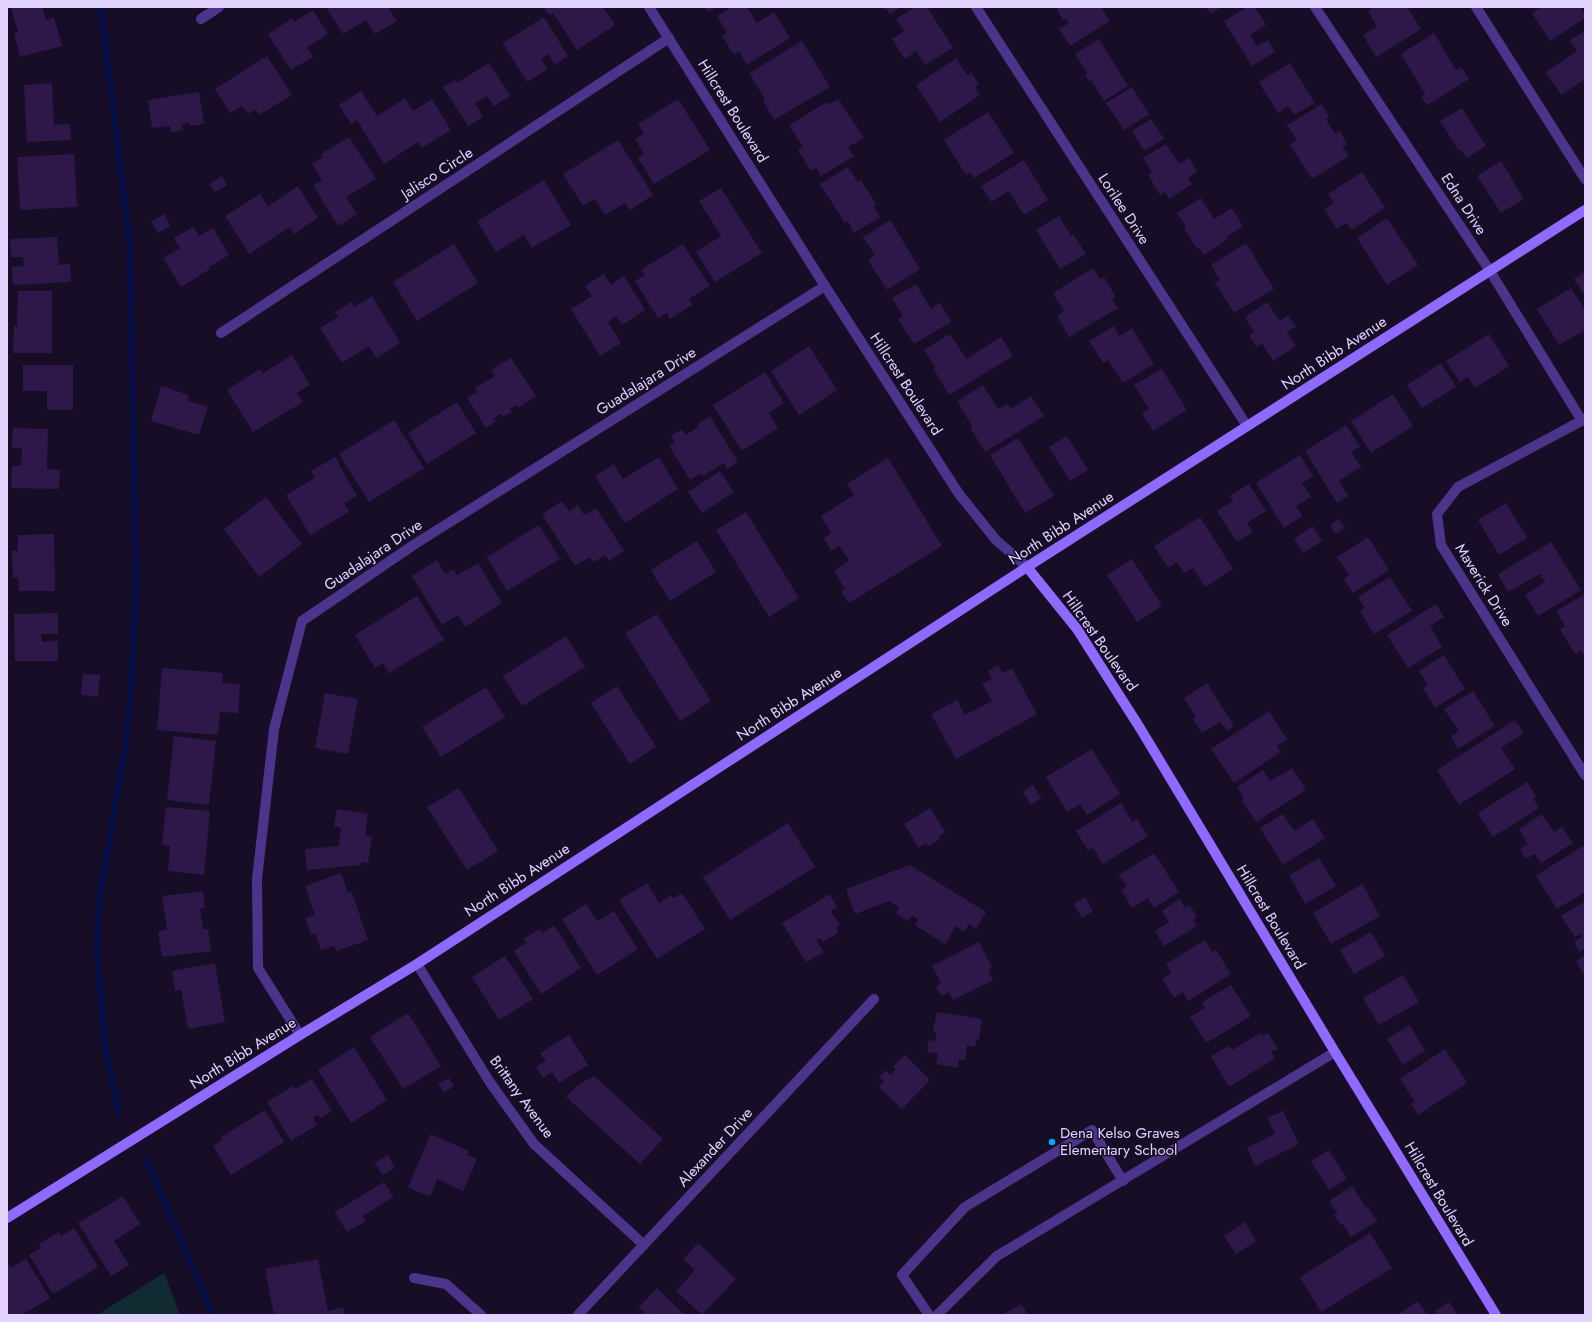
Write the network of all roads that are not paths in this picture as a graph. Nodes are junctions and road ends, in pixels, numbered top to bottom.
1 (219, 7) edge
2 (649, 7) edge
3 (976, 7) edge
4 (1315, 7) edge
5 (1476, 7) edge
6 (201, 19) dead end
7 (669, 38) junction
8 (1585, 179) edge
9 (1585, 210) edge
10 (1490, 271) junction
11 (824, 286) junction
12 (221, 332) dead end
13 (1584, 420) edge
14 (1246, 426) junction
15 (1027, 568) junction
16 (1585, 775) edge
17 (417, 964) junction
18 (874, 999) dead end
19 (300, 1035) junction
20 (1335, 1052) junction
21 (1123, 1181) junction
22 (7, 1218) edge
23 (644, 1245) junction
24 (414, 1278) dead end
25 (481, 1315) edge
26 (578, 1315) edge
27 (929, 1315) edge
28 (938, 1315) edge
29 (1496, 1315) edge

1 - 6 street
2 - 7 street, Hillcrest Boulevard
3 - 14 street, Lorilee Drive
4 - 10 street, Edna Drive
5 - 8 street
7 - 11 street, Hillcrest Boulevard
7 - 12 street, Jalisco Circle
9 - 10 main road, North Bibb Avenue
10 - 13 street, Edna Drive
10 - 14 main road, North Bibb Avenue
11 - 15 street, Hillcrest Boulevard
11 - 19 street, Guadalajara Drive
13 - 16 street, Maverick Drive
14 - 15 main road, North Bibb Avenue
15 - 17 main road, North Bibb Avenue
15 - 20 main road, Hillcrest Boulevard
17 - 19 main road, North Bibb Avenue
17 - 23 street, Brittany Avenue
18 - 23 street, Alexander Drive
19 - 22 main road, North Bibb Avenue
20 - 21 street
20 - 29 main road, Hillcrest Boulevard
21 - 27 street
21 - 28 street
23 - 26 street, Alexander Drive
24 - 25 street

